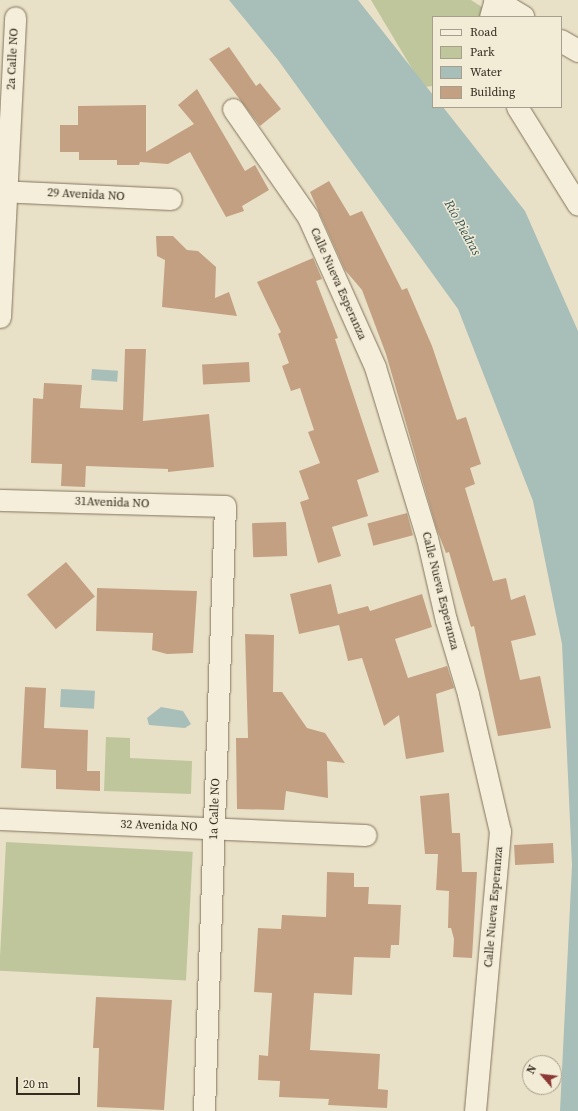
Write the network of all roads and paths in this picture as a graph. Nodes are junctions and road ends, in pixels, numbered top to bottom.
1 (495, 0) edge
2 (15, 16) dead end
3 (490, 16) edge
4 (520, 16) edge
5 (562, 42) edge
6 (578, 51) edge
7 (518, 108) edge
8 (233, 109) dead end
9 (3, 191) edge
10 (171, 198) dead end
11 (578, 205) edge
12 (0, 317) edge
13 (0, 500) edge
14 (224, 506) joint
15 (0, 819) edge
16 (214, 828) junction
17 (366, 835) dead end
18 (204, 1111) edge
19 (475, 1111) edge

1 - 3 street
1 - 4 street
2 - 9 street, 2a Calle NO
5 - 6 street
7 - 11 street
8 - 19 street, Calle Nueva Esperanza
9 - 10 street, 29 Avenida NO
9 - 12 street, 2a Calle NO
13 - 14 street, 31Avenida NO
14 - 16 street, 1a Calle NO
15 - 16 street, 32 Avenida NO
16 - 17 street, 32 Avenida NO
16 - 18 street, 1a Calle NO

